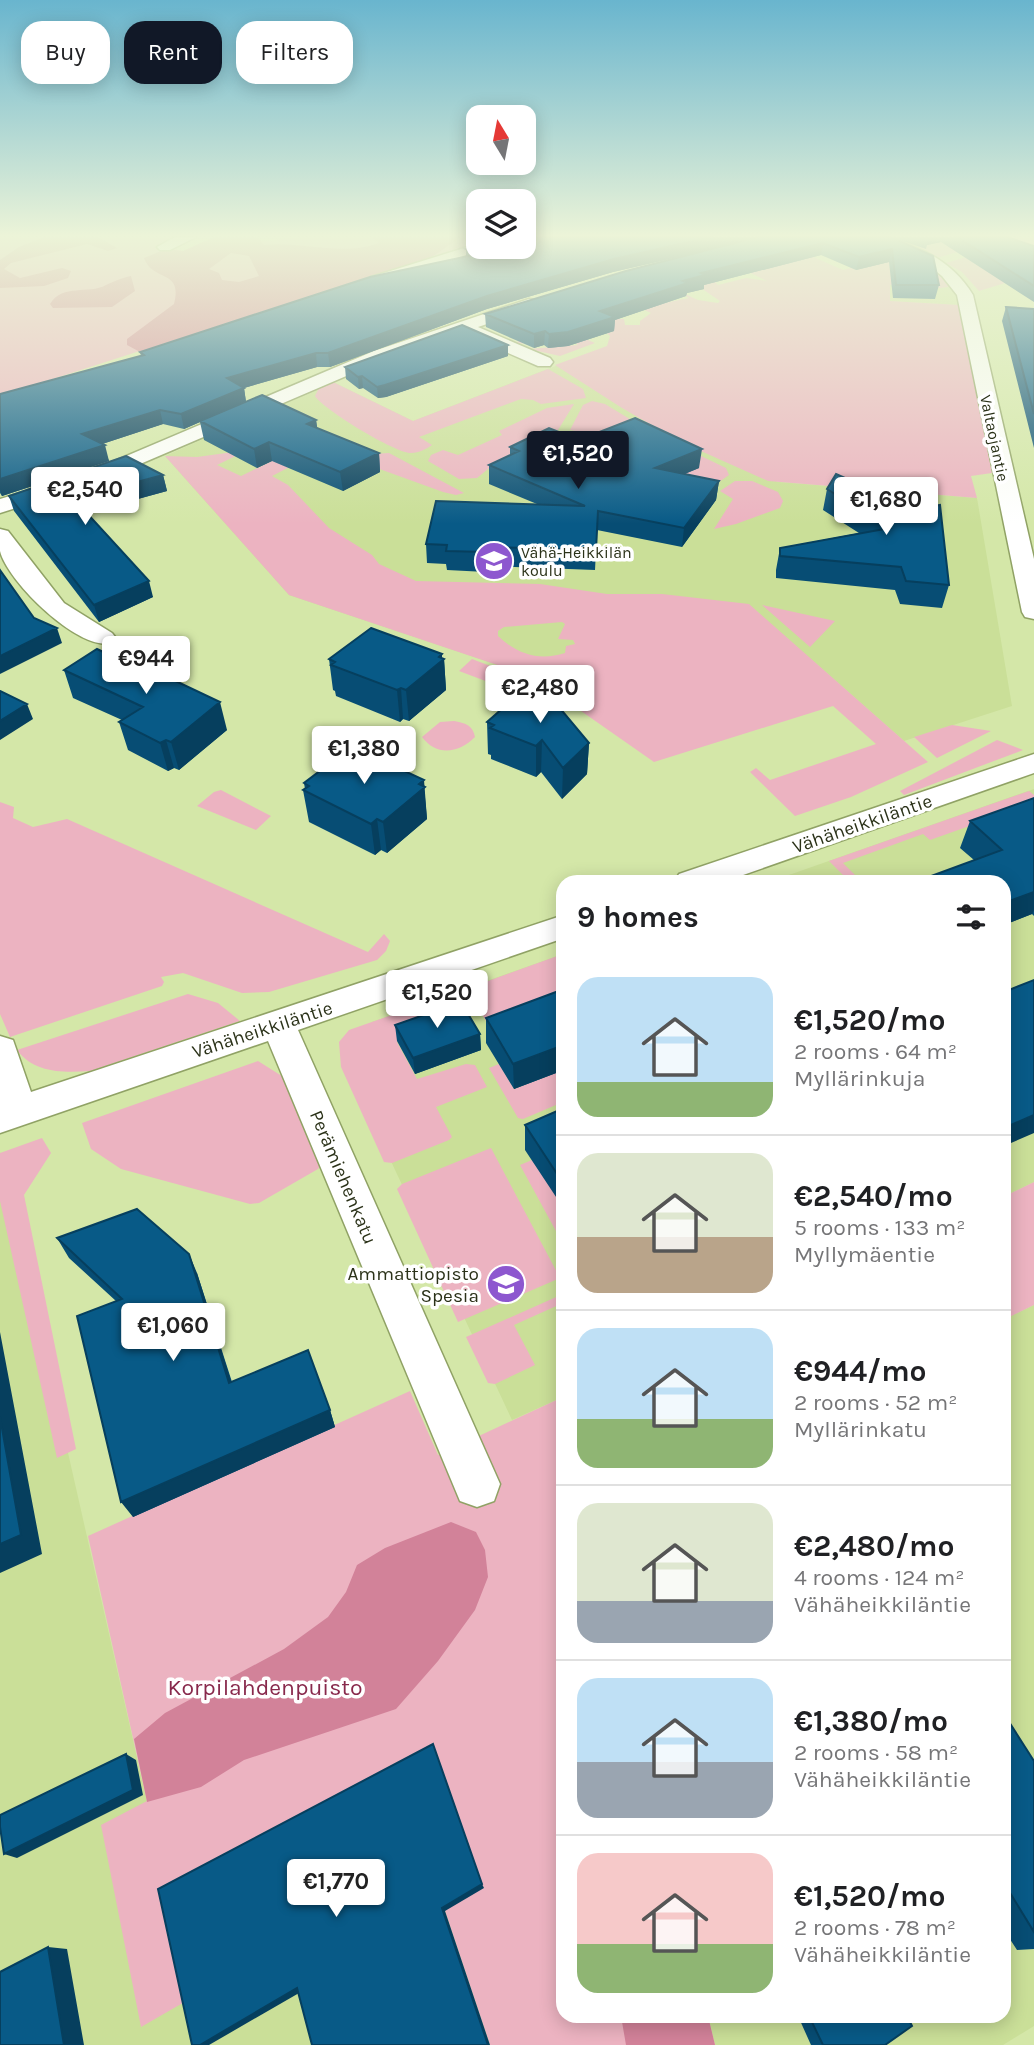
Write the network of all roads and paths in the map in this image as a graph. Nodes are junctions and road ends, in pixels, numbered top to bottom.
1 (447, 332) edge
2 (476, 332) edge
3 (973, 332) edge
4 (544, 362) dead end
5 (0, 506) edge
6 (0, 536) edge
7 (1034, 612) edge
8 (103, 638) dead end
9 (1034, 763) edge
10 (710, 875) edge
11 (556, 929) edge
12 (278, 1024) junction
13 (0, 1050) edge
14 (9, 1115) edge
15 (477, 1484) dead end

1 - 5 street
2 - 4 street
3 - 7 street, Valtaojantie
6 - 8 street
9 - 10 street, Vähäheikkiläntie
11 - 12 street, Vähäheikkiläntie
12 - 14 street, Vähäheikkiläntie
12 - 15 street, Perämiehenkatu
13 - 14 street

